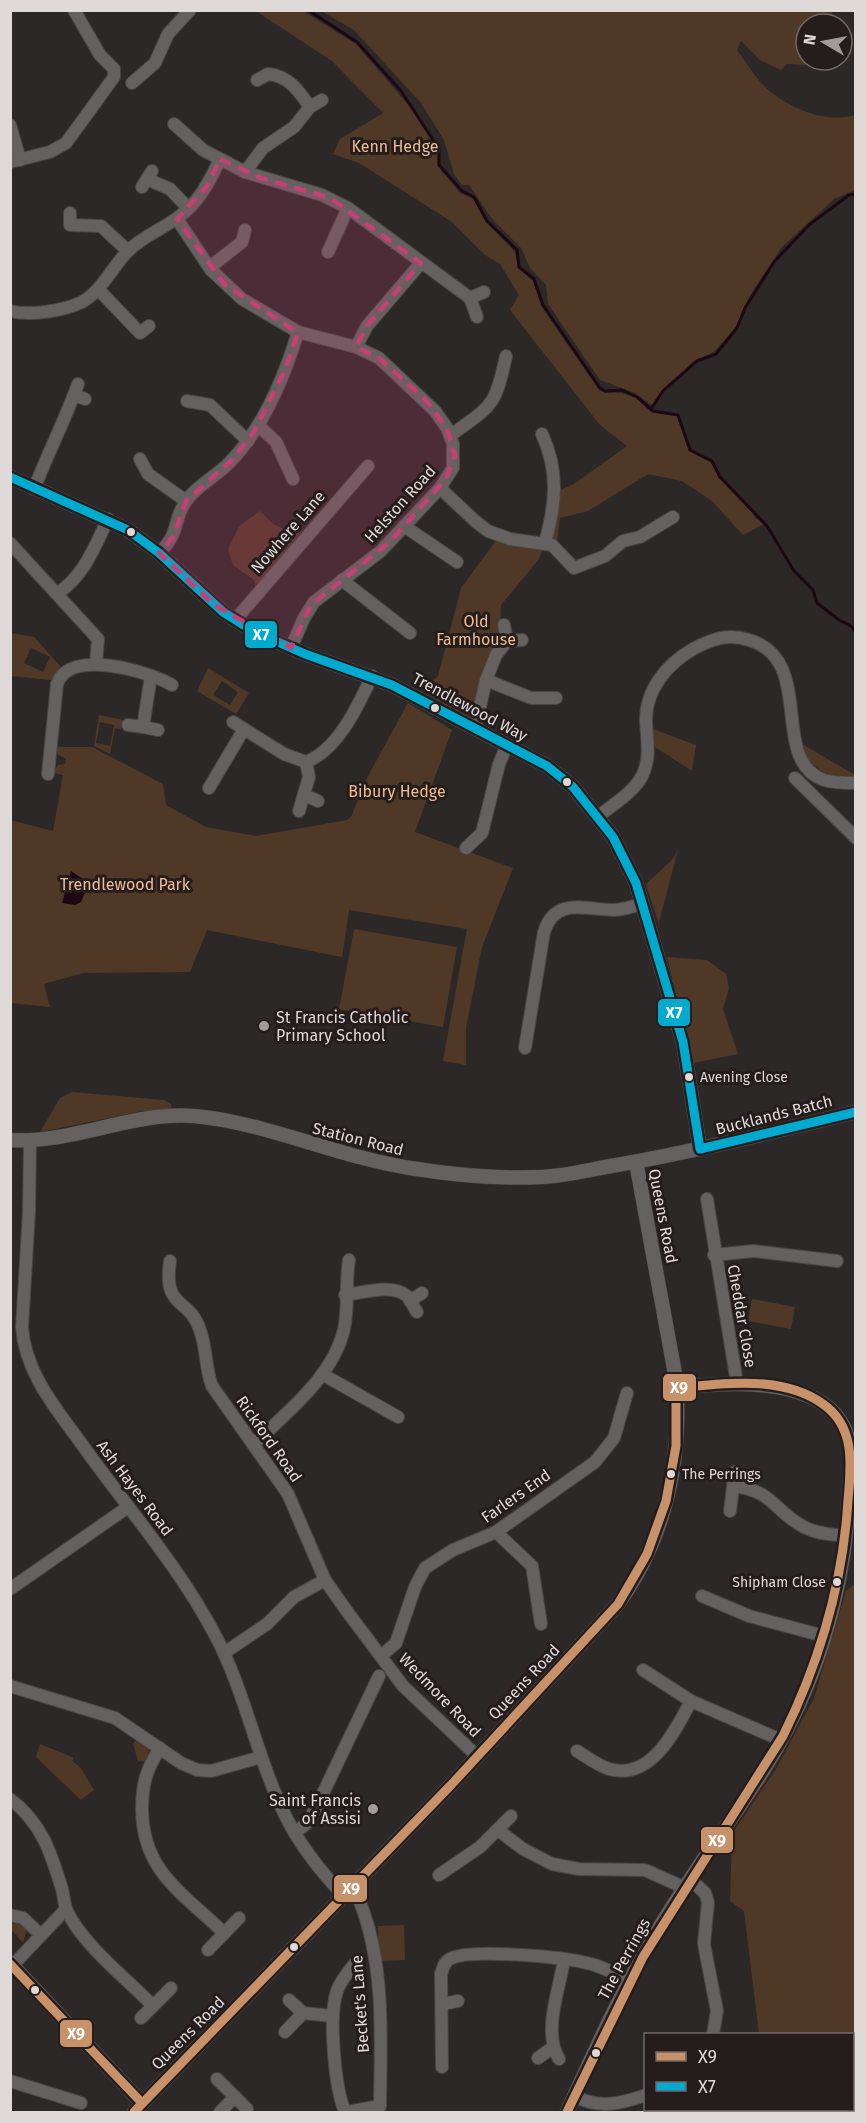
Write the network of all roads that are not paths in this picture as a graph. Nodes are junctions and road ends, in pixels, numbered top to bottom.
1 (74, 10) edge
2 (190, 14) edge
3 (115, 73) junction
4 (257, 80) dead end
5 (322, 100) dead end
6 (310, 107) junction
7 (10, 124) edge
8 (181, 127) dead end
9 (220, 159) junction
10 (15, 161) edge
11 (245, 172) junction
12 (148, 179) dead end
13 (188, 208) junction
14 (348, 208) junction
15 (70, 213) dead end
16 (177, 219) junction
17 (245, 230) dead end
18 (128, 251) junction
19 (328, 252) dead end
20 (421, 263) junction
21 (210, 267) junction
22 (98, 289) junction
23 (484, 292) dead end
24 (470, 298) junction
25 (10, 311) edge
26 (477, 317) dead end
27 (148, 326) dead end
28 (298, 332) junction
29 (356, 347) junction
30 (506, 356) dead end
31 (79, 393) dead end
32 (187, 400) dead end
33 (258, 425) junction
34 (451, 435) junction
35 (549, 440) dead end
36 (248, 441) junction
37 (139, 466) dead end
38 (368, 466) dead end
39 (10, 477) edge
40 (293, 479) dead end
41 (440, 488) junction
42 (34, 489) junction
43 (186, 501) junction
44 (673, 517) dead end
45 (108, 519) junction
46 (404, 526) junction
47 (545, 542) junction
48 (10, 543) edge
49 (159, 553) junction
50 (457, 562) dead end
51 (342, 580) junction
52 (57, 593) junction
53 (235, 620) junction
54 (504, 625) dead end
55 (402, 631) dead end
56 (507, 640) junction
57 (522, 640) dead end
58 (291, 648) junction
59 (96, 664) junction
60 (151, 676) junction
61 (372, 676) junction
62 (486, 680) junction
63 (172, 685) dead end
64 (556, 698) dead end
65 (128, 725) dead end
66 (143, 727) junction
67 (475, 729) junction
68 (158, 730) dead end
69 (507, 745) junction
70 (306, 762) junction
71 (48, 774) dead end
72 (795, 778) dead end
73 (855, 783) edge
74 (209, 788) dead end
75 (304, 795) junction
76 (318, 801) dead end
77 (299, 811) dead end
78 (599, 816) junction
79 (855, 838) edge
80 (466, 848) dead end
81 (642, 904) junction
82 (525, 1048) dead end
83 (855, 1112) edge
84 (10, 1140) edge
85 (30, 1140) junction
86 (700, 1149) junction
87 (636, 1162) junction
88 (712, 1206) dead end
89 (714, 1256) junction
90 (349, 1260) dead end
91 (829, 1263) dead end
92 (166, 1264) dead end
93 (422, 1293) dead end
94 (345, 1295) junction
95 (410, 1301) junction
96 (417, 1312) dead end
97 (322, 1374) junction
98 (737, 1383) junction
99 (676, 1388) junction
100 (627, 1393) dead end
101 (398, 1417) dead end
102 (254, 1444) junction
103 (735, 1472) dead end
104 (733, 1486) junction
105 (128, 1507) junction
106 (730, 1511) dead end
107 (496, 1532) junction
108 (845, 1536) junction
109 (325, 1580) junction
110 (10, 1589) edge
111 (702, 1596) dead end
112 (545, 1617) dead end
113 (824, 1636) junction
114 (224, 1653) junction
115 (381, 1656) junction
116 (643, 1670) dead end
117 (379, 1676) dead end
118 (10, 1686) edge
119 (691, 1701) junction
120 (781, 1740) junction
121 (160, 1748) junction
122 (577, 1750) dead end
123 (477, 1756) junction
124 (261, 1757) junction
125 (596, 1763) junction
126 (589, 1774) dead end
127 (10, 1799) edge
128 (511, 1816) dead end
129 (498, 1830) junction
130 (295, 1833) junction
131 (447, 1874) dead end
132 (688, 1884) junction
133 (344, 1896) junction
134 (360, 1902) dead end
135 (66, 1909) junction
136 (10, 1915) edge
137 (239, 1918) dead end
138 (224, 1933) junction
139 (41, 1935) junction
140 (208, 1950) dead end
141 (564, 1959) junction
142 (12, 1964) edge
143 (357, 1965) dead end
144 (629, 1981) junction
145 (171, 1988) dead end
146 (289, 2000) dead end
147 (458, 2001) dead end
148 (443, 2004) junction
149 (153, 2006) junction
150 (303, 2013) junction
151 (333, 2016) junction
152 (141, 2018) dead end
153 (285, 2032) dead end
154 (714, 2033) edge
155 (427, 2050) dead end
156 (441, 2050) junction
157 (538, 2058) dead end
158 (442, 2067) dead end
159 (217, 2079) dead end
160 (10, 2082) edge
161 (644, 2095) edge
162 (574, 2096) junction
163 (236, 2097) junction
164 (81, 2103) dead end
165 (138, 2108) edge
166 (247, 2109) dead end
167 (220, 2112) edge
168 (346, 2112) edge
169 (567, 2112) edge

1 - 3 street
2 - 3 street
3 - 10 street
4 - 6 street
5 - 6 street
6 - 11 street
7 - 10 street
8 - 9 street
9 - 11 street
9 - 13 street
11 - 14 street
12 - 13 street
13 - 16 street
14 - 19 street
14 - 20 street
15 - 18 street
16 - 18 street
16 - 21 street, Helston Road
17 - 21 street
18 - 22 street
20 - 24 street
20 - 29 street
21 - 28 street, Helston Road
22 - 25 street
22 - 27 street
23 - 24 street
24 - 26 street
28 - 29 street, Helston Road
28 - 33 street
29 - 34 street, Helston Road
30 - 34 street
31 - 42 street
32 - 36 street
33 - 36 street
33 - 40 street
34 - 41 street, Helston Road
35 - 47 street
36 - 43 street
37 - 43 street
38 - 53 street, Nowhere Lane
39 - 42 street, Trendlewood Way
41 - 46 street, Helston Road
41 - 47 street
42 - 45 street, Trendlewood Way
43 - 49 street
44 - 47 street
45 - 49 street, Trendlewood Way
45 - 52 street
46 - 50 street
46 - 51 street, Helston Road
48 - 52 street
49 - 53 street, Trendlewood Way
51 - 55 street
51 - 58 street, Helston Road
52 - 59 street
53 - 58 street, Trendlewood Way
54 - 56 street
56 - 57 street
56 - 62 street
58 - 61 street, Trendlewood Way
59 - 60 street
59 - 71 street
60 - 63 street
60 - 66 street
61 - 67 street, Trendlewood Way
61 - 70 street
62 - 64 street
62 - 67 street
65 - 66 street
66 - 68 street
67 - 69 street, Trendlewood Way
69 - 78 street, Trendlewood Way
69 - 80 street
70 - 74 street
70 - 75 street
72 - 79 street
73 - 78 street
75 - 76 street
75 - 77 street
78 - 81 street, Trendlewood Way
81 - 82 street
81 - 86 street, Trendlewood Way
83 - 86 street, Bucklands Batch
84 - 85 street, Station Road
85 - 87 street, Station Road
85 - 105 street, Ash Hayes Road
86 - 87 street, Station Road
87 - 99 street, Queens Road
88 - 89 street, Cheddar Close
89 - 91 street, Cheddar Close
89 - 98 street, Cheddar Close
90 - 94 street
92 - 102 street, Rickford Road
93 - 95 street
94 - 95 street
94 - 97 street
95 - 96 street
97 - 101 street
97 - 102 street
98 - 99 street, The Perrings
98 - 108 street, The Perrings
99 - 123 street, Queens Road
100 - 107 street, Farlers End
102 - 109 street, Rickford Road
103 - 104 street
104 - 106 street
104 - 108 street
105 - 110 street
105 - 114 street, Ash Hayes Road
107 - 112 street
107 - 115 street, Farlers End
108 - 113 street, The Perrings
109 - 114 street
109 - 115 street, Rickford Road
111 - 113 street
113 - 120 street, The Perrings
114 - 124 street, Ash Hayes Road
115 - 123 street, Wedmore Road
116 - 119 street
117 - 130 street
118 - 121 street
119 - 120 street
119 - 125 street
120 - 132 street, The Perrings
121 - 124 street
121 - 138 street
122 - 125 street
123 - 133 street, Queens Road
124 - 130 street, Ash Hayes Road
125 - 126 street
127 - 135 street
128 - 129 street
129 - 131 street
129 - 132 street
130 - 133 street, Ash Hayes Road
132 - 144 street, The Perrings
132 - 154 street
133 - 165 street, Queens Road
134 - 168 street, Becket's Lane
135 - 139 street
135 - 149 street
136 - 139 street
137 - 138 street
138 - 140 street
139 - 142 street
141 - 144 street
141 - 148 street
141 - 157 street
142 - 165 street
143 - 151 street
144 - 162 street, The Perrings
145 - 149 street
146 - 150 street
147 - 148 street
148 - 156 street
149 - 152 street
150 - 151 street
150 - 153 street
151 - 168 street
155 - 156 street
156 - 158 street
159 - 163 street
160 - 164 street
161 - 162 street
162 - 169 street, The Perrings
163 - 166 street
163 - 167 street

